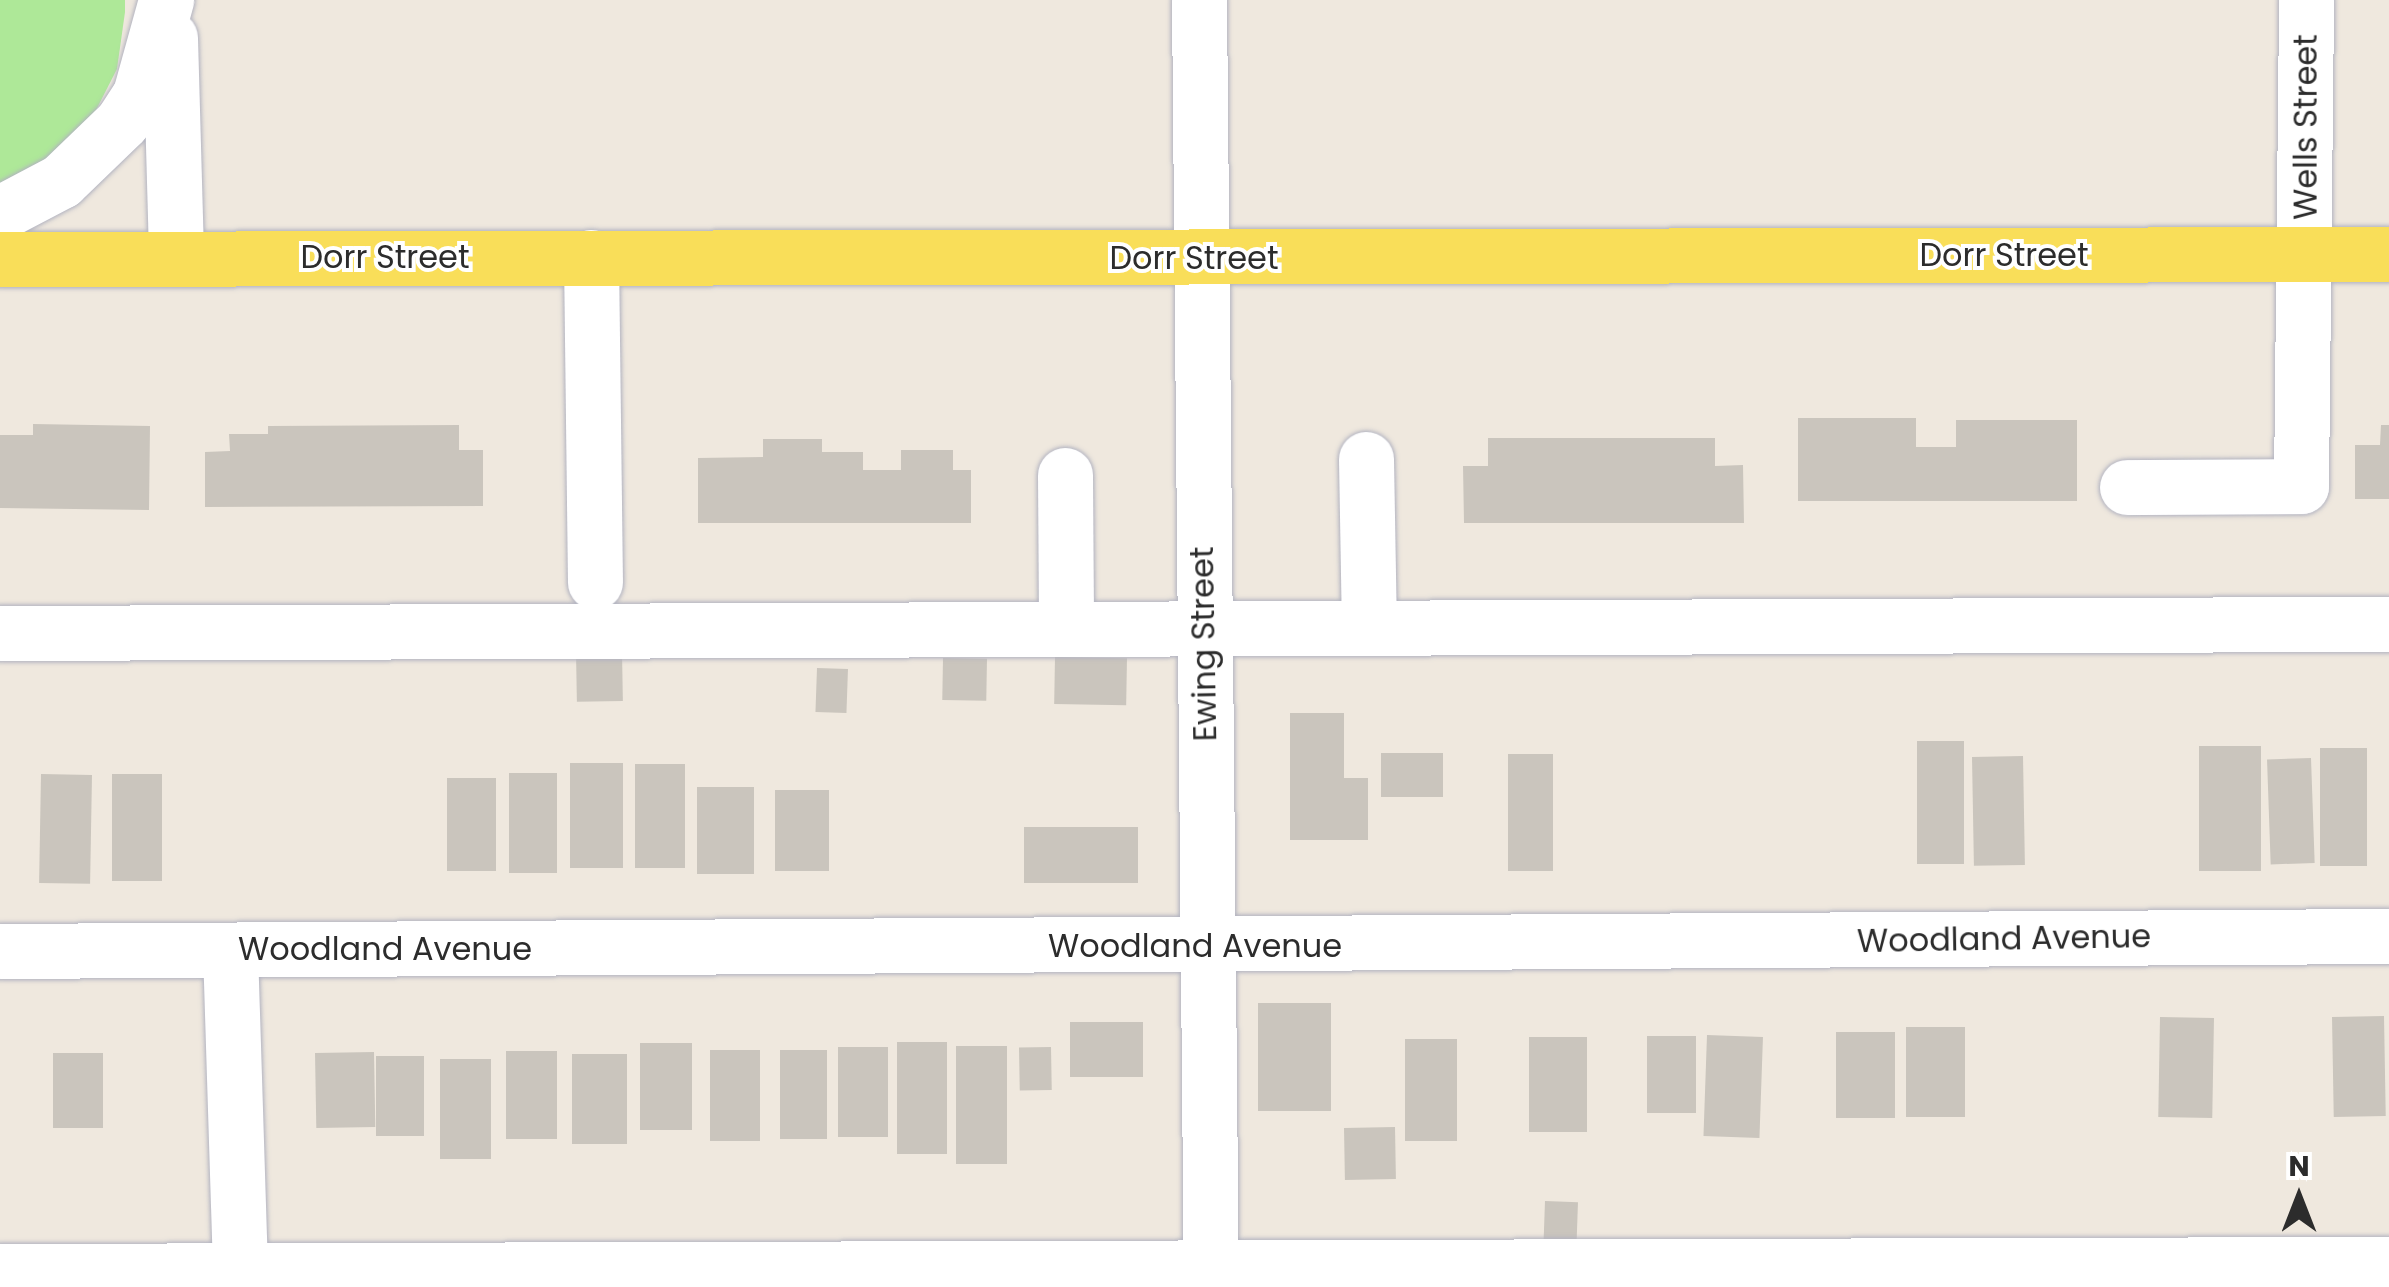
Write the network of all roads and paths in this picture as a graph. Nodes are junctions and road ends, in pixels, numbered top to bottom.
1 (168, 0) edge
2 (1200, 0) edge
3 (2306, 0) edge
4 (0, 214) edge
5 (2306, 254) junction
6 (2389, 254) edge
7 (176, 257) junction
8 (591, 257) junction
9 (1200, 258) junction
10 (0, 259) edge
11 (1366, 459) dead end
12 (1065, 475) dead end
13 (2126, 486) dead end
14 (595, 582) dead end
15 (2389, 624) edge
16 (1204, 627) junction
17 (1369, 627) junction
18 (1066, 628) junction
19 (0, 633) edge
20 (2389, 936) edge
21 (1207, 946) junction
22 (230, 950) junction
23 (0, 951) edge
24 (2389, 1264) edge
25 (0, 1271) edge
26 (240, 1271) junction
27 (1211, 1279) edge

1 - 4 street
1 - 7 street
2 - 9 street, Ewing Street
3 - 5 street, Wells Street
5 - 6 main road, Dorr Street
5 - 9 main road, Dorr Street
5 - 13 street, Wells Street
7 - 8 main road, Dorr Street
7 - 10 main road, Dorr Street
8 - 9 main road, Dorr Street
8 - 14 street
9 - 16 street, Ewing Street
11 - 17 street
12 - 18 street
15 - 17 street
16 - 17 street
16 - 18 street
16 - 21 street, Ewing Street
18 - 19 street
20 - 21 street, Woodland Avenue
21 - 22 street, Woodland Avenue
21 - 27 street, Ewing Street
22 - 23 street, Woodland Avenue
22 - 26 street
24 - 27 street
25 - 26 street
26 - 27 street

